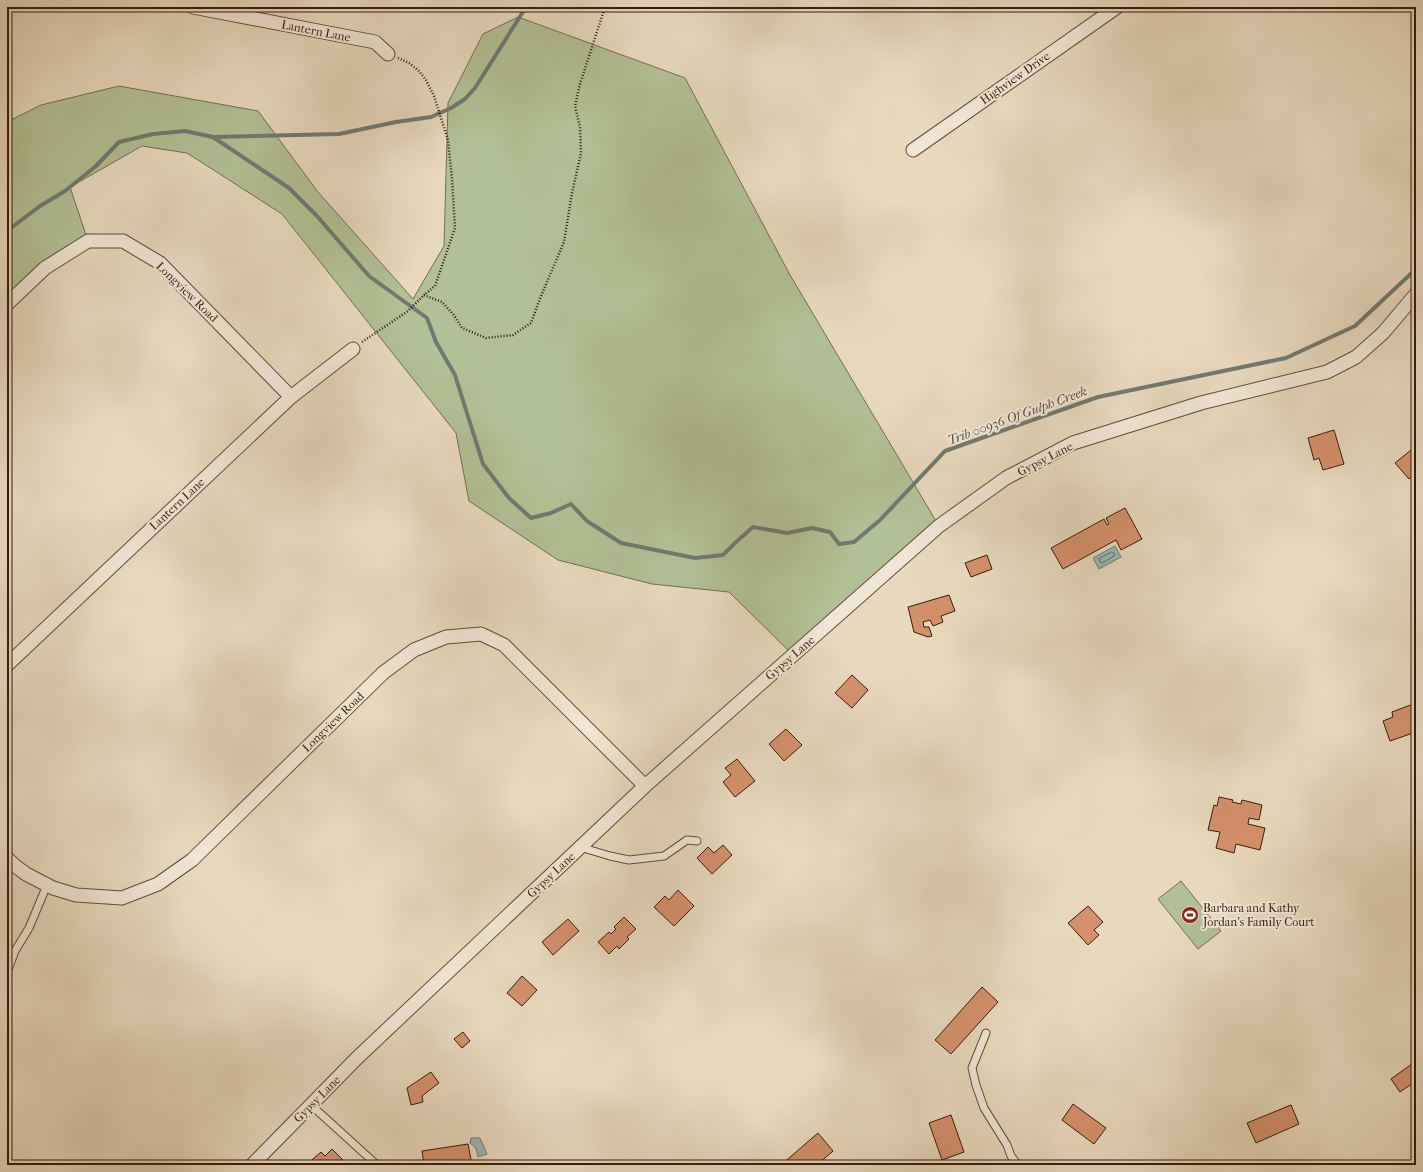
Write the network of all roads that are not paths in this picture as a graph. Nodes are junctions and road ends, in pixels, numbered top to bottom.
1 (193, 7) edge
2 (1117, 7) edge
3 (388, 54) road end
4 (913, 150) dead end
5 (1416, 294) edge
6 (7, 304) edge
7 (352, 349) road end
8 (291, 397) junction
9 (7, 665) edge
10 (645, 786) junction
11 (697, 841) dead end
12 (580, 847) junction
13 (7, 858) edge
14 (47, 884) junction
15 (7, 972) edge
16 (986, 1033) dead end
17 (311, 1105) junction
18 (252, 1165) edge
19 (377, 1165) edge
20 (1018, 1165) edge

1 - 3 street, Lantern Lane
2 - 4 street, Highview Drive
5 - 10 street, Gypsy Lane
6 - 8 street, Longview Road
7 - 8 street, Lantern Lane
8 - 9 street, Lantern Lane
10 - 12 street, Gypsy Lane
10 - 14 street, Longview Road
11 - 12 lane
12 - 17 street, Gypsy Lane
13 - 14 street, Longview Road
14 - 15 lane
16 - 20 lane
17 - 18 street, Gypsy Lane
17 - 19 lane

